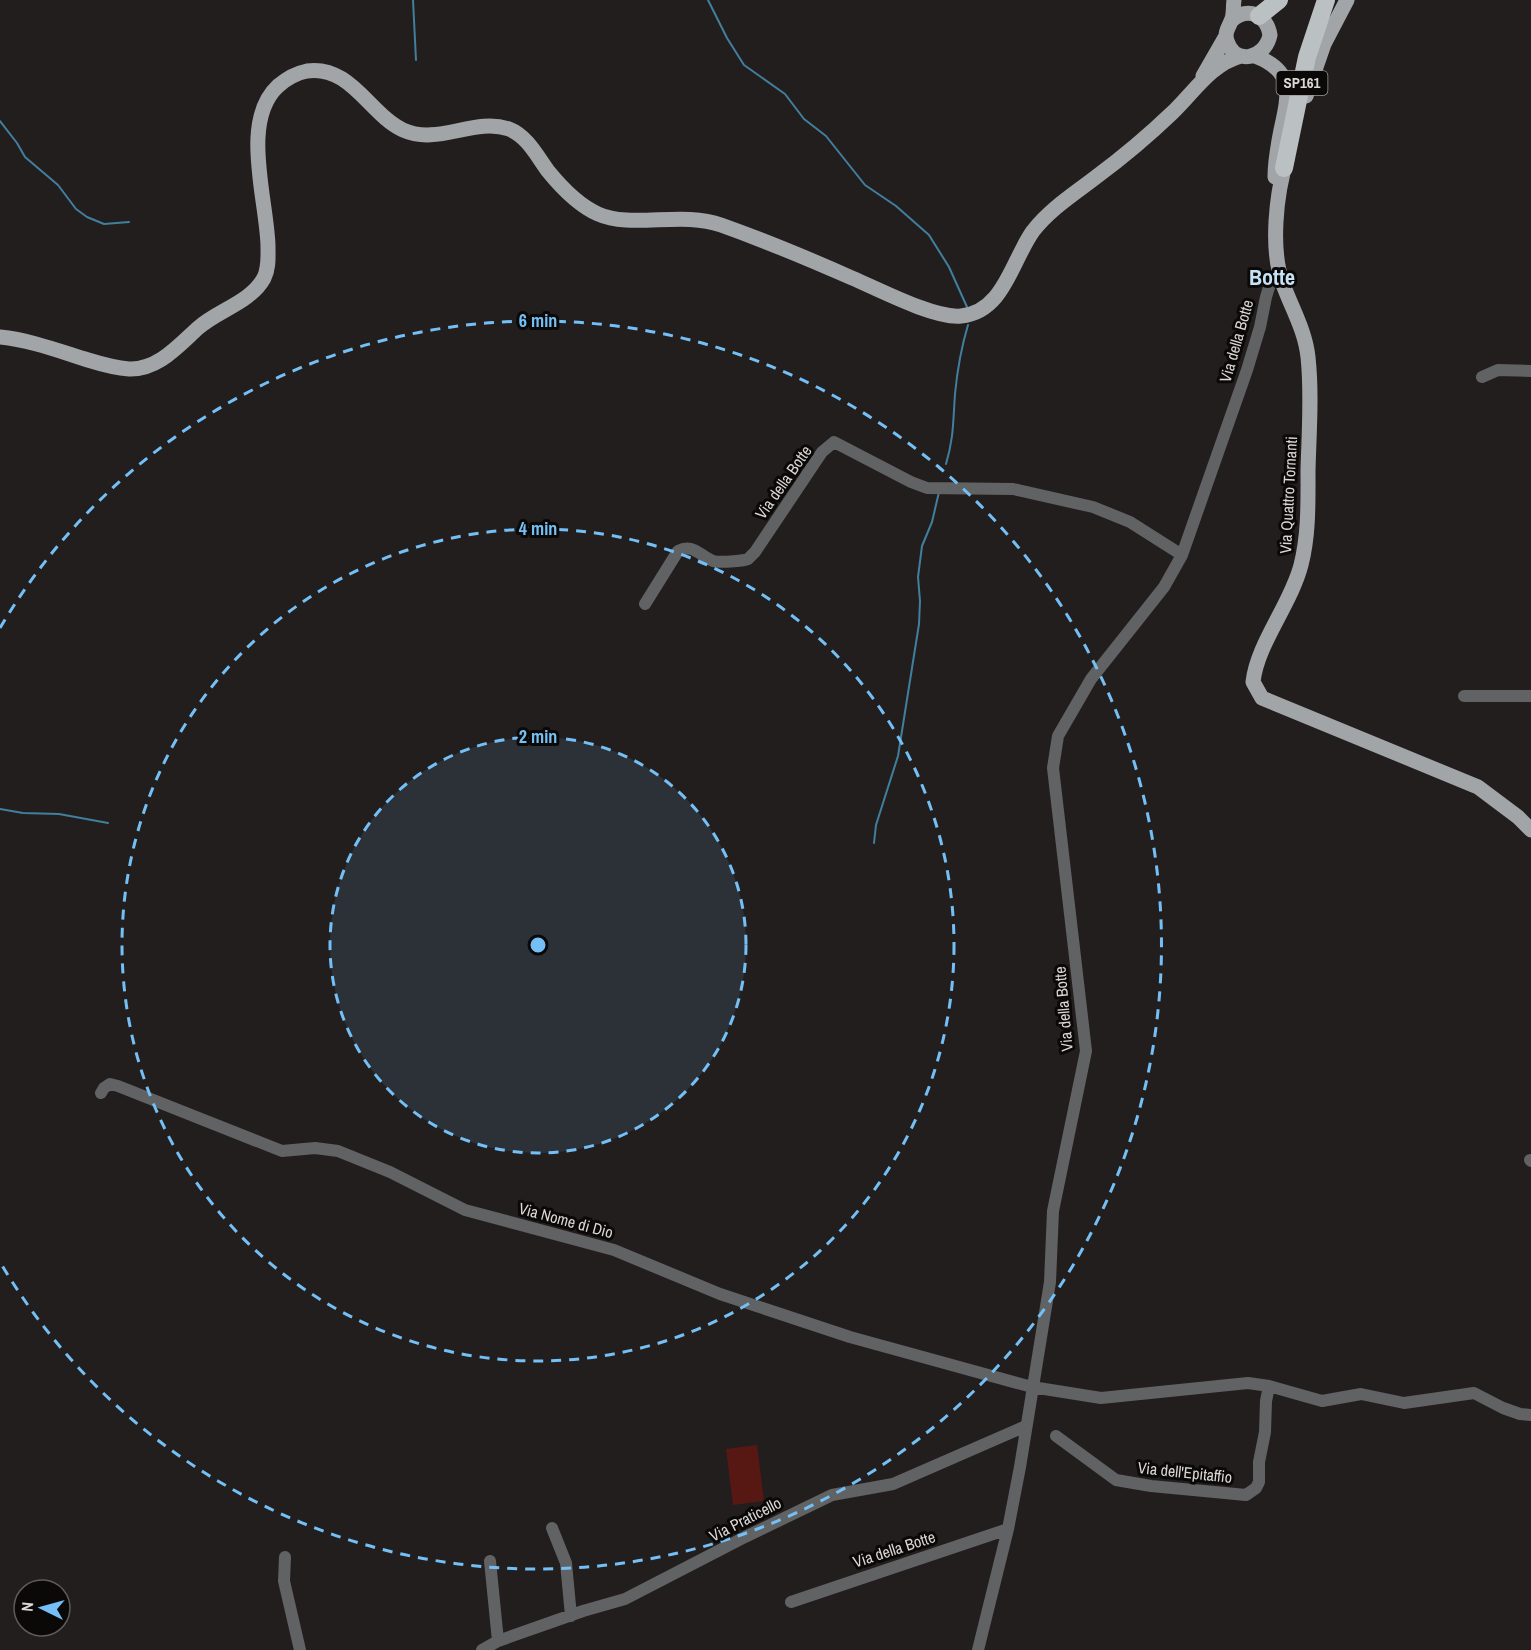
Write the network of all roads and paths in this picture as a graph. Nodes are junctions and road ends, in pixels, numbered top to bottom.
1 (1234, 0) edge
2 (1279, 0) edge
3 (1326, 0) edge
4 (1347, 0) edge
5 (1249, 9) edge
6 (1232, 20) junction
7 (1226, 36) junction
8 (1248, 56) junction
9 (1200, 81) junction
10 (1284, 168) junction
11 (1279, 202) junction
12 (1280, 275) junction
13 (0, 337) edge
14 (1531, 371) edge
15 (1482, 377) dead end
16 (1182, 555) junction
17 (645, 604) dead end
18 (1464, 696) dead end
19 (1531, 696) edge
20 (1531, 830) edge
21 (101, 1094) dead end
22 (1269, 1386) junction
23 (1032, 1387) junction
24 (1531, 1415) edge
25 (1026, 1426) junction
26 (1056, 1436) dead end
27 (552, 1528) dead end
28 (1008, 1529) junction
29 (285, 1557) dead end
30 (490, 1561) dead end
31 (791, 1602) dead end
32 (571, 1616) junction
33 (498, 1641) junction
34 (300, 1650) edge
35 (482, 1650) edge
36 (978, 1650) edge

1 - 6 main road
2 - 5 highway
3 - 10 highway, SP161
4 - 10 main road
5 - 6 main road
5 - 8 main road
6 - 7 main road
7 - 8 main road
7 - 9 main road
8 - 9 main road
8 - 11 main road
9 - 13 main road
10 - 11 main road
11 - 12 main road, Via Quattro Tornanti
12 - 16 street, Via della Botte
12 - 20 main road, Via Quattro Tornanti
14 - 15 street
16 - 17 street, Via della Botte
16 - 23 street, Via della Botte
18 - 19 street
21 - 23 street, Via Nome di Dio
22 - 23 street
22 - 24 street
22 - 26 street, Via dell'Epitaffio
23 - 25 street, Via della Botte
25 - 28 street, Via della Botte
25 - 32 street, Via Praticello
27 - 32 street
28 - 31 street, Via della Botte
28 - 36 street, Via della Botte
29 - 34 street
30 - 33 street
32 - 33 street, Via Praticello
33 - 35 street, Via Praticello

